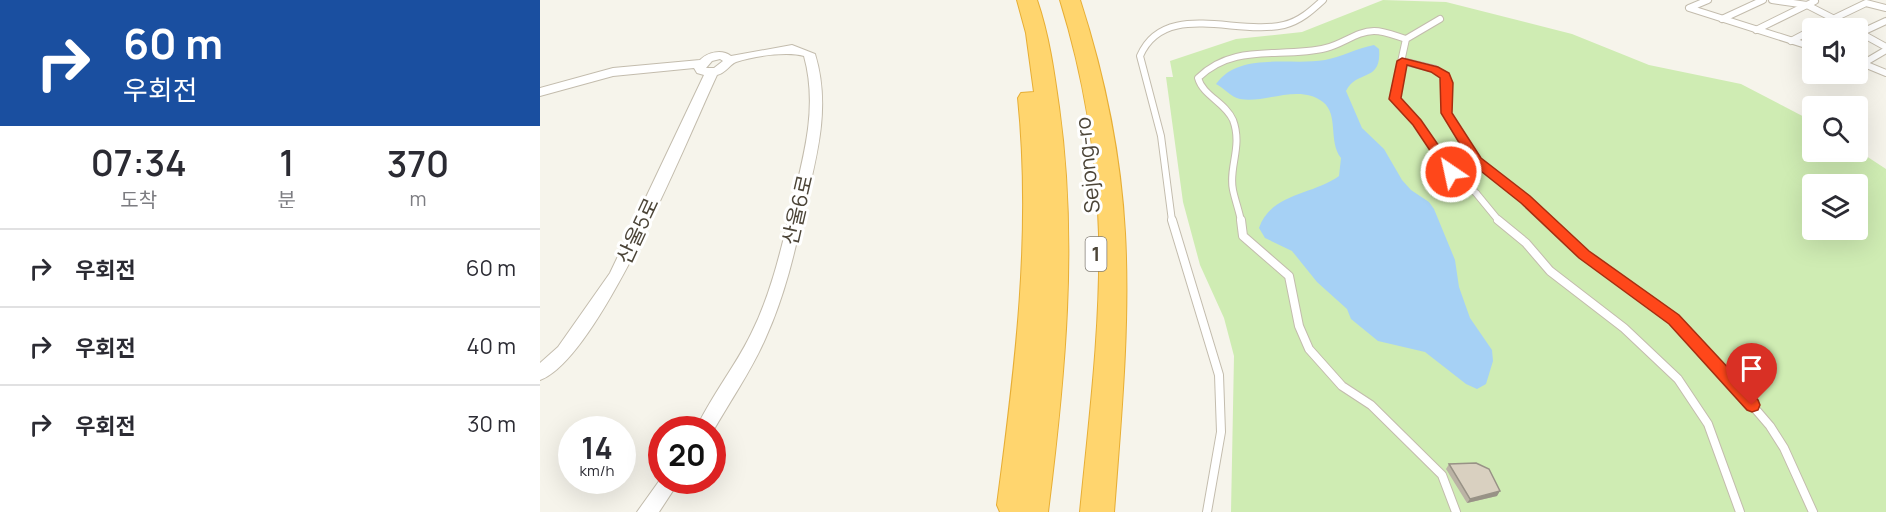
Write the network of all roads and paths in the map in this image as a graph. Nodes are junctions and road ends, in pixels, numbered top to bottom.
1 (1008, 0) edge
2 (1027, 0) edge
3 (1057, 0) edge
4 (1070, 0) edge
5 (1323, 0) edge
6 (1708, 0) edge
7 (1763, 0) edge
8 (1772, 0) edge
9 (1815, 1) edge
10 (1807, 5) junction
11 (1886, 8) edge
12 (1831, 18) edge
13 (1835, 18) edge
14 (1440, 19) dead end
15 (1722, 19) junction
16 (1886, 21) edge
17 (1868, 29) edge
18 (1756, 30) junction
19 (1802, 34) edge
20 (1406, 39) junction
21 (1868, 39) edge
22 (1791, 40) junction
23 (1802, 44) edge
24 (1886, 49) edge
25 (1868, 58) edge
26 (1402, 61) junction
27 (1868, 65) edge
28 (707, 68) junction
29 (1886, 73) edge
30 (540, 92) edge
31 (540, 373) edge
32 (713, 416) edge
33 (660, 494) edge
34 (647, 512) edge
35 (1013, 512) edge
36 (1031, 512) edge
37 (1081, 512) edge
38 (1097, 512) edge
39 (1207, 512) edge
40 (1456, 512) edge
41 (1740, 512) edge
42 (1814, 512) edge

1 - 35 highway
2 - 36 highway, Sejong-ro / 1
3 - 37 highway, Sejong-ro / 1
4 - 38 highway
5 - 39 lane
6 - 15 lane
7 - 15 lane
8 - 10 lane
9 - 10 lane
10 - 12 lane
10 - 18 lane
11 - 13 lane
14 - 20 lane
15 - 18 lane
16 - 17 lane
18 - 22 lane
19 - 22 lane
20 - 26 lane
20 - 40 lane
21 - 24 lane
22 - 23 lane
24 - 25 lane
26 - 41 lane
26 - 42 lane
27 - 29 lane
28 - 30 street
28 - 31 street, 산울5로
28 - 32 street, 산울6로
33 - 34 street

